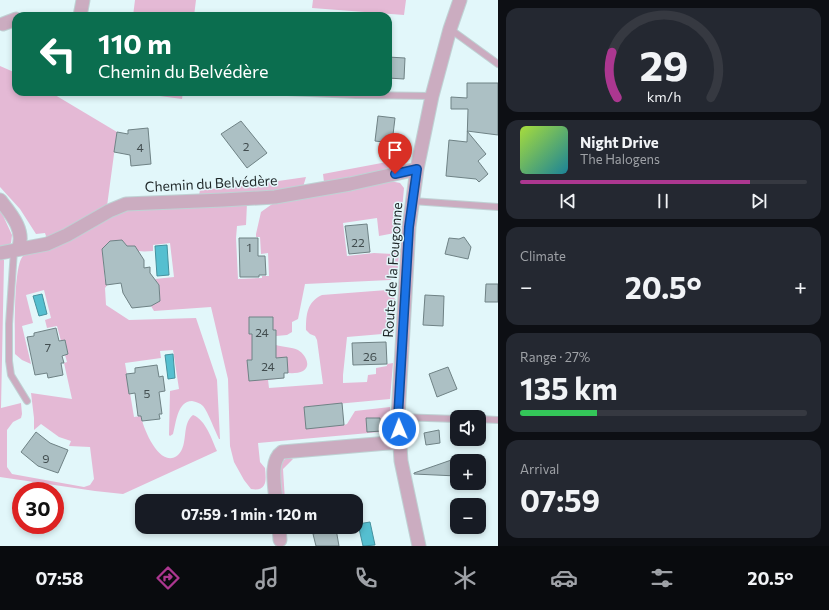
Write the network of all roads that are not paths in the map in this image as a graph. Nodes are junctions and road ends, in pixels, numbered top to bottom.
1 (83, 0) edge
2 (460, 0) edge
3 (81, 12) edge
4 (12, 21) edge
5 (3, 24) dead end
6 (450, 29) junction
7 (498, 64) edge
8 (392, 96) edge
9 (432, 96) junction
10 (417, 169) junction
11 (0, 200) edge
12 (412, 201) junction
13 (498, 207) edge
14 (16, 250) junction
15 (0, 253) edge
16 (27, 401) dead end
17 (398, 417) junction
18 (450, 419) edge
19 (486, 419) edge
20 (498, 420) edge
21 (400, 442) junction
22 (276, 494) edge
23 (419, 546) edge

1 - 3 street
2 - 6 street, Route de la Fougonne
4 - 5 street
6 - 7 lane
6 - 9 street, Route de la Fougonne
8 - 9 lane
9 - 10 street, Route de la Fougonne
10 - 12 street, Route de la Fougonne
10 - 14 street, Chemin du Belvédère
11 - 14 street
12 - 13 lane
12 - 17 street, Route de la Fougonne
14 - 15 street, Chemin du Belvédère
14 - 16 lane
17 - 18 lane
17 - 21 street, Route de la Fougonne
19 - 20 lane
21 - 22 street
21 - 23 street, Route de la Fougonne

